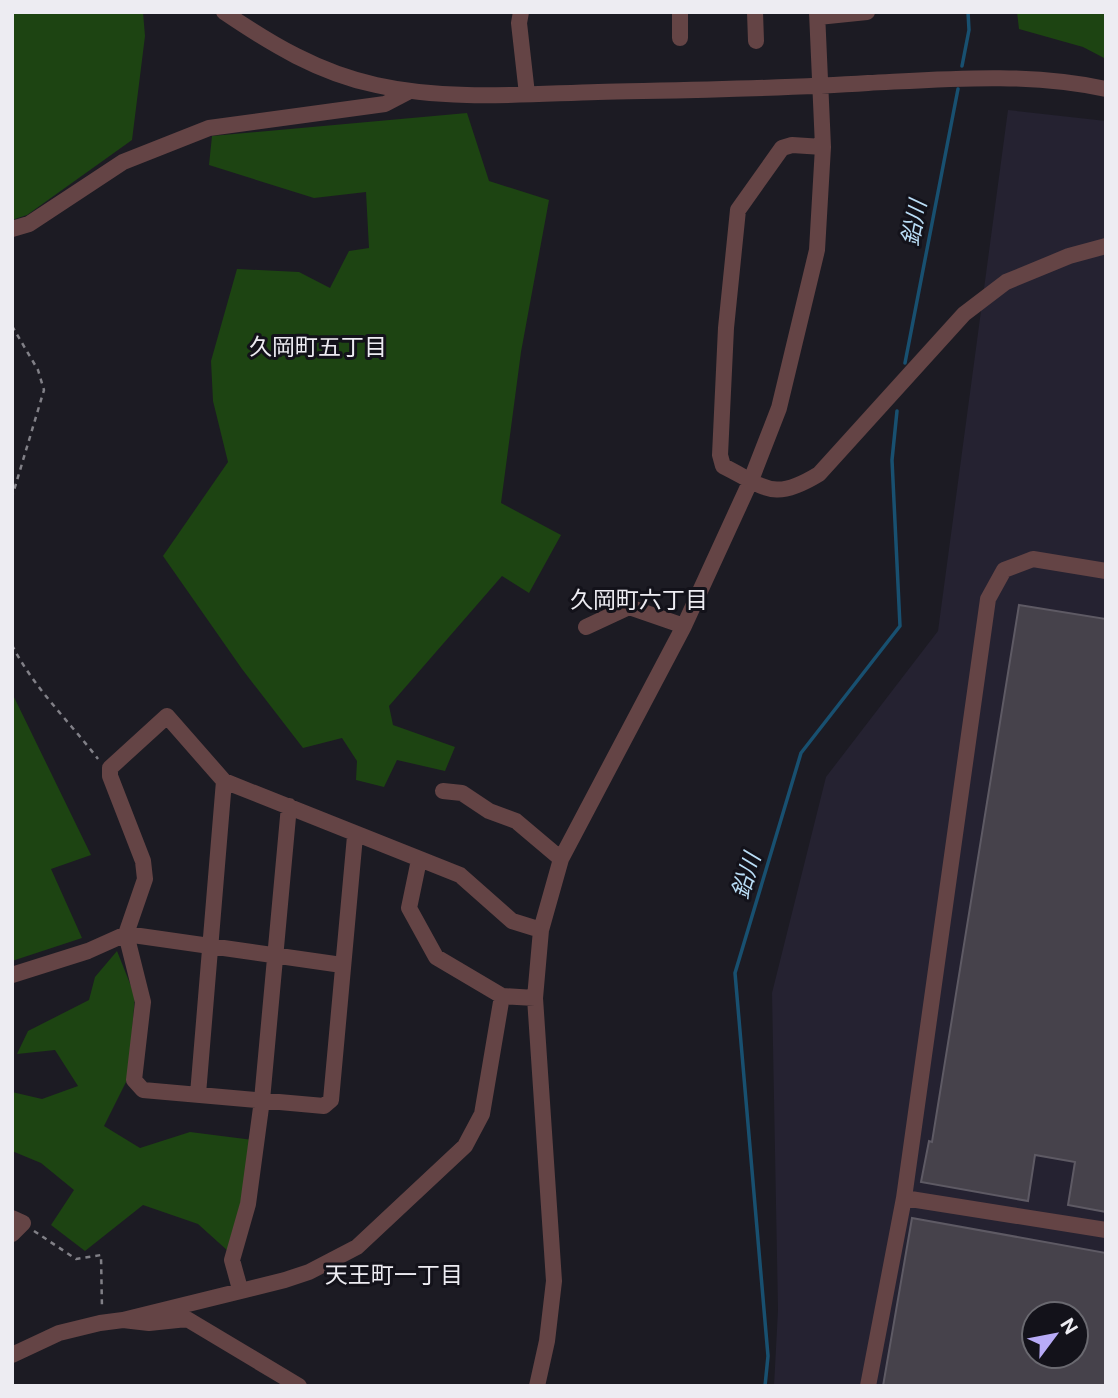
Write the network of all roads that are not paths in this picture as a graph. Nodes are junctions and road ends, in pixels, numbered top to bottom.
1 (224, 12) edge
2 (521, 12) edge
3 (680, 12) edge
4 (755, 12) edge
5 (867, 12) edge
6 (817, 15) edge
7 (680, 38) dead end
8 (756, 41) dead end
9 (820, 86) junction
10 (1106, 89) edge
11 (408, 92) junction
12 (527, 94) junction
13 (823, 147) junction
14 (12, 229) edge
15 (1106, 246) edge
16 (751, 480) junction
17 (1106, 571) edge
18 (684, 626) junction
19 (586, 627) dead end
20 (224, 781) junction
21 (443, 791) dead end
22 (289, 806) junction
23 (355, 836) junction
24 (561, 859) junction
25 (419, 860) junction
26 (541, 930) junction
27 (126, 934) junction
28 (209, 948) junction
29 (276, 955) junction
30 (342, 965) junction
31 (12, 975) edge
32 (502, 996) junction
33 (535, 998) junction
34 (198, 1094) junction
35 (262, 1100) junction
36 (904, 1198) junction
37 (1106, 1230) edge
38 (240, 1289) junction
39 (123, 1320) junction
40 (12, 1355) edge
41 (299, 1386) edge
42 (537, 1386) edge
43 (868, 1386) edge

1 - 11 street
2 - 12 street
3 - 7 street
4 - 8 street
5 - 6 street
6 - 9 street
9 - 10 street
9 - 12 street
9 - 13 street
11 - 12 street
11 - 14 street
13 - 16 street
13 - 16 street
15 - 16 street
16 - 18 street
17 - 36 street
18 - 19 street
18 - 24 street
20 - 22 street
20 - 27 street
20 - 28 street
21 - 24 street
22 - 23 street
22 - 29 street
23 - 25 street
23 - 30 street
24 - 26 street
25 - 26 street
25 - 32 street
26 - 33 street
27 - 28 street
27 - 31 street
27 - 34 street
28 - 29 street
28 - 34 street
29 - 30 street
29 - 35 street
30 - 35 street
32 - 33 street
32 - 38 street
33 - 42 street
34 - 35 street
35 - 38 street
36 - 37 street
36 - 43 street
38 - 39 street
39 - 40 street
39 - 41 street

